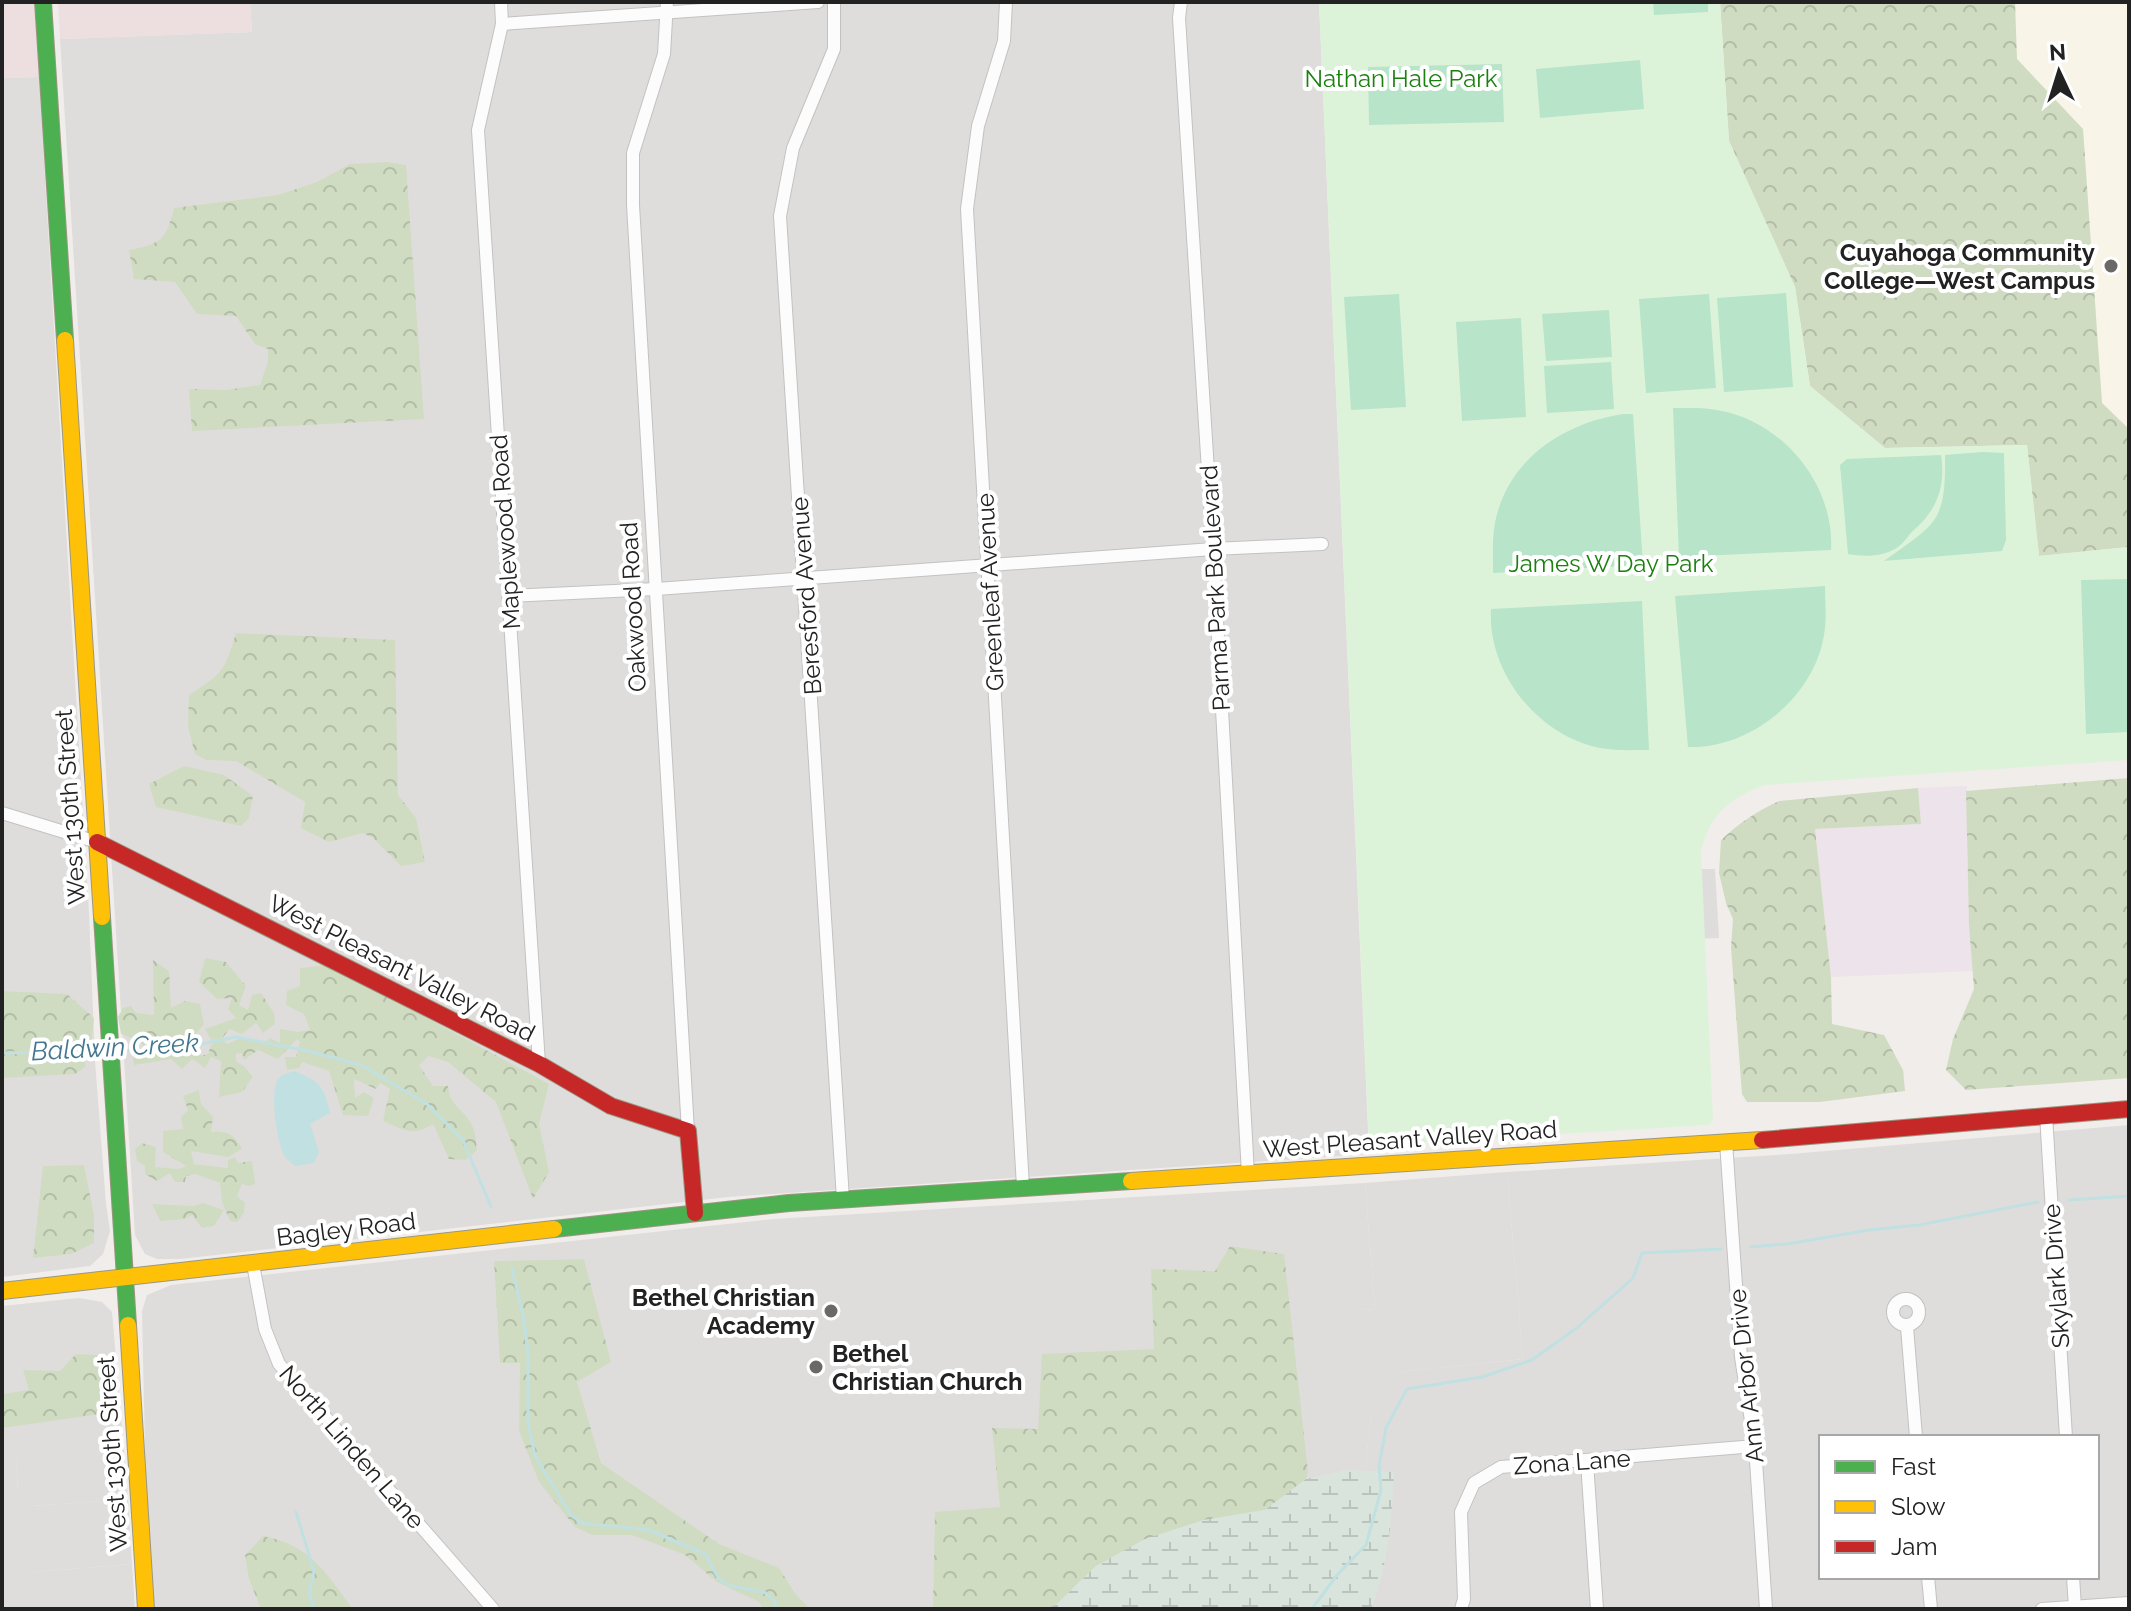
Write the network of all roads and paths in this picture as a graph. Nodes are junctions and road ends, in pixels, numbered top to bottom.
1 (43, 2) edge
2 (501, 2) edge
3 (818, 2) edge
4 (834, 2) edge
5 (1006, 2) edge
6 (1181, 2) edge
7 (668, 7) edge
8 (502, 24) junction
9 (1322, 544) dead end
10 (1213, 549) junction
11 (988, 564) junction
12 (805, 577) junction
13 (656, 589) junction
14 (509, 596) junction
15 (2, 813) edge
16 (97, 842) junction
17 (539, 1064) junction
18 (2129, 1109) edge
19 (2046, 1115) junction
20 (688, 1131) junction
21 (1726, 1142) junction
22 (1248, 1174) junction
23 (1023, 1187) junction
24 (843, 1199) junction
25 (695, 1213) junction
26 (253, 1264) junction
27 (125, 1278) junction
28 (2, 1291) edge
29 (1907, 1327) dead end
30 (1916, 1435) edge
31 (2066, 1435) edge
32 (1755, 1446) junction
33 (1587, 1462) junction
34 (1928, 1579) edge
35 (2073, 1579) edge
36 (2129, 1603) edge
37 (2075, 1607) junction
38 (2111, 1607) edge
39 (146, 1609) edge
40 (493, 1609) edge
41 (1461, 1609) edge
42 (1597, 1609) edge
43 (1766, 1609) edge
44 (1931, 1609) edge
45 (2042, 1609) edge

1 - 16 main road, West 130th Street
2 - 8 street, Maplewood Road
3 - 7 street
4 - 12 street, Beresford Avenue
5 - 11 street, Greenleaf Avenue
6 - 10 street, Parma Park Boulevard
7 - 8 street
7 - 13 street, Oakwood Road
8 - 14 street, Maplewood Road
9 - 10 street
10 - 11 street
10 - 22 street, Parma Park Boulevard
11 - 12 street
11 - 23 street, Greenleaf Avenue
12 - 13 street
12 - 24 street, Beresford Avenue
13 - 14 street
13 - 20 street, Oakwood Road
14 - 17 street, Maplewood Road
15 - 16 street
16 - 17 main road, West Pleasant Valley Road
16 - 27 main road, West 130th Street
17 - 20 main road, West Pleasant Valley Road
18 - 19 main road, West Pleasant Valley Road
19 - 21 main road, West Pleasant Valley Road
19 - 31 street, Skylark Drive
20 - 25 main road, Oakwood Road
21 - 22 main road, West Pleasant Valley Road
21 - 32 street, Ann Arbor Drive
22 - 23 main road, West Pleasant Valley Road
23 - 24 main road, West Pleasant Valley Road
24 - 25 main road, West Pleasant Valley Road
25 - 26 main road, Bagley Road
26 - 27 main road, Bagley Road
26 - 40 street, North Linden Lane
27 - 28 main road, Bagley Road
27 - 39 main road, West 130th Street
29 - 30 street
32 - 33 street, Zona Lane
32 - 43 street, Ann Arbor Drive
33 - 41 street, Zona Lane
33 - 42 street
34 - 44 street
35 - 37 street
36 - 38 street
37 - 38 street
37 - 45 street

